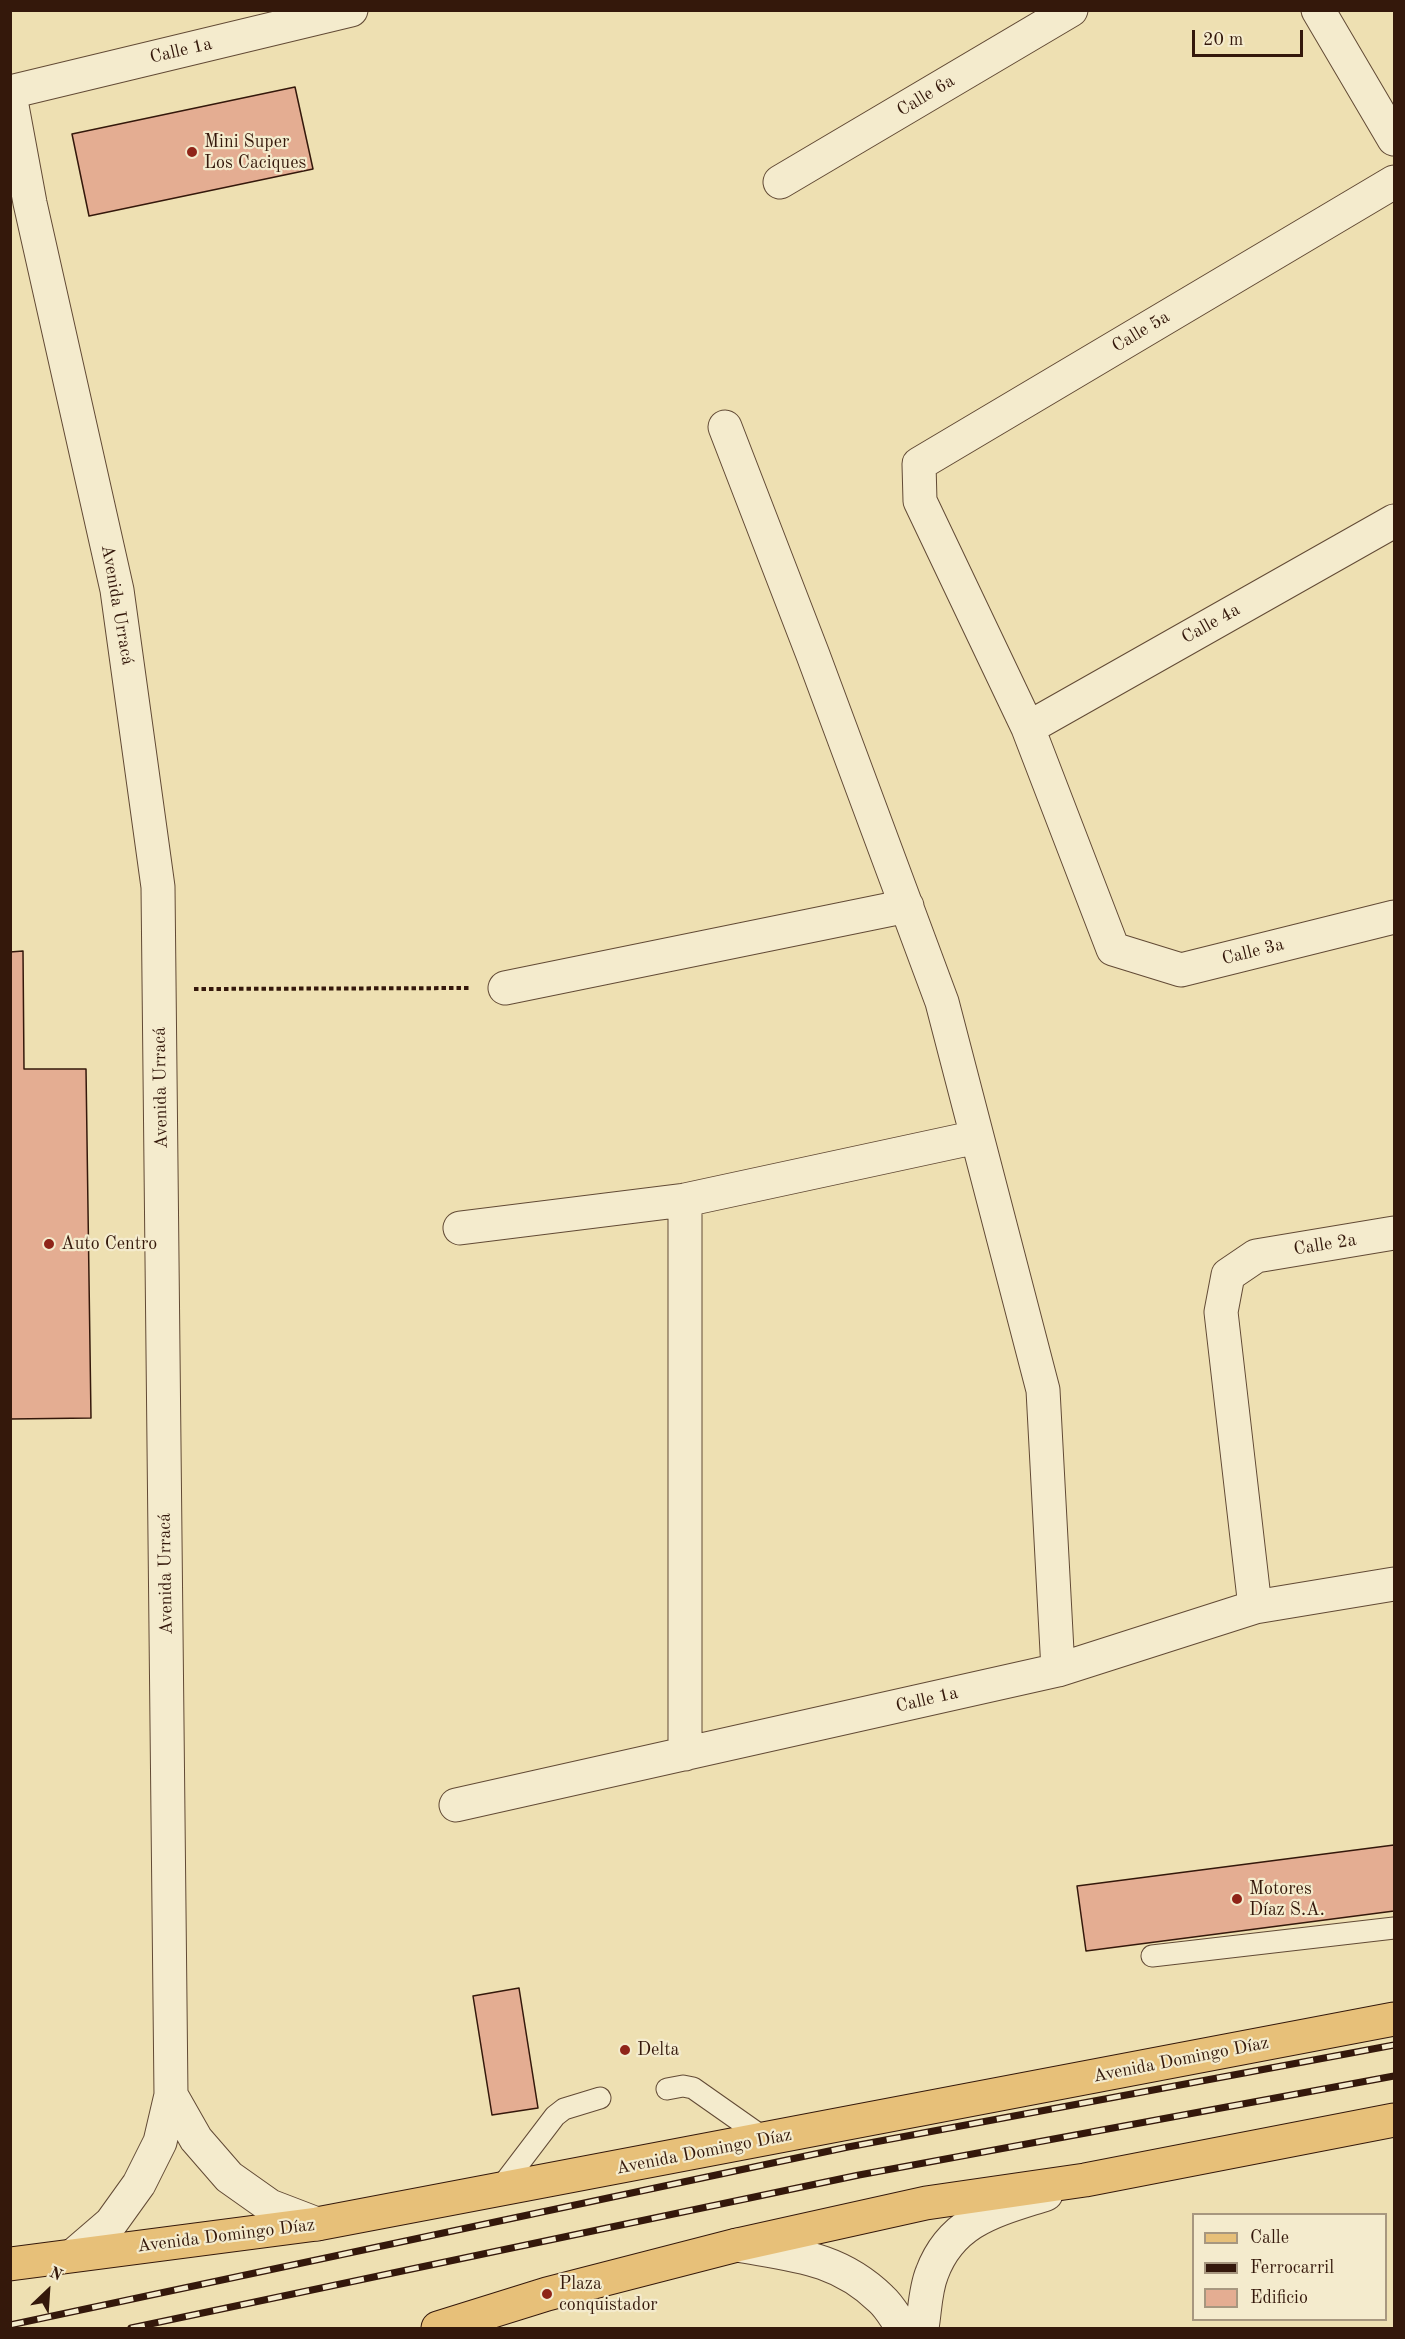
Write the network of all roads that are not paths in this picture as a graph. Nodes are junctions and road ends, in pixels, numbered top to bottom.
1 (351, 10) edge
2 (1071, 10) edge
3 (1318, 10) edge
4 (10, 94) edge
5 (1395, 139) edge
6 (780, 182) dead end
7 (1395, 182) edge
8 (725, 427) dead end
9 (1395, 521) edge
10 (1028, 728) junction
11 (907, 906) junction
12 (1395, 918) edge
13 (505, 987) road end
14 (977, 1137) junction
15 (685, 1200) junction
16 (460, 1228) dead end
17 (1395, 1233) edge
18 (1395, 1584) edge
19 (1255, 1607) junction
20 (1058, 1670) junction
21 (685, 1754) junction
22 (456, 1805) dead end
23 (1395, 1928) edge
24 (1152, 1956) dead end
25 (1395, 2019) edge
26 (667, 2089) dead end
27 (171, 2095) junction
28 (600, 2098) dead end
29 (1395, 2121) edge
30 (767, 2140) junction
31 (1085, 2180) junction
32 (497, 2192) junction
33 (317, 2224) junction
34 (737, 2245) junction
35 (75, 2254) junction
36 (10, 2264) edge
37 (10, 2280) edge
38 (438, 2328) edge
39 (903, 2328) edge
40 (922, 2328) edge

1 - 4 street, Calle 1a
2 - 6 street, Calle 6a
3 - 5 street
4 - 27 street, Avenida Urracá
7 - 10 street, Calle 5a
8 - 11 street
9 - 10 street, Calle 4a
10 - 12 street, Calle 3a
11 - 13 street
11 - 14 street
14 - 15 street
14 - 20 street
15 - 16 street
15 - 21 street
17 - 19 street, Calle 2a
18 - 19 street, Calle 1a
19 - 20 street, Calle 1a
20 - 21 street, Calle 1a
21 - 22 street, Calle 1a
23 - 24 lane
25 - 30 main road, Avenida Domingo Díaz
26 - 30 lane
27 - 33 street, Avenida Urracá
27 - 35 street, Avenida Urracá
28 - 32 lane
29 - 31 main road
30 - 32 main road, Avenida Domingo Díaz
31 - 34 main road
31 - 40 street
32 - 33 main road, Avenida Domingo Díaz
33 - 35 main road, Avenida Domingo Díaz
34 - 38 main road
34 - 39 street
35 - 36 main road, Avenida Domingo Díaz
35 - 37 main road

